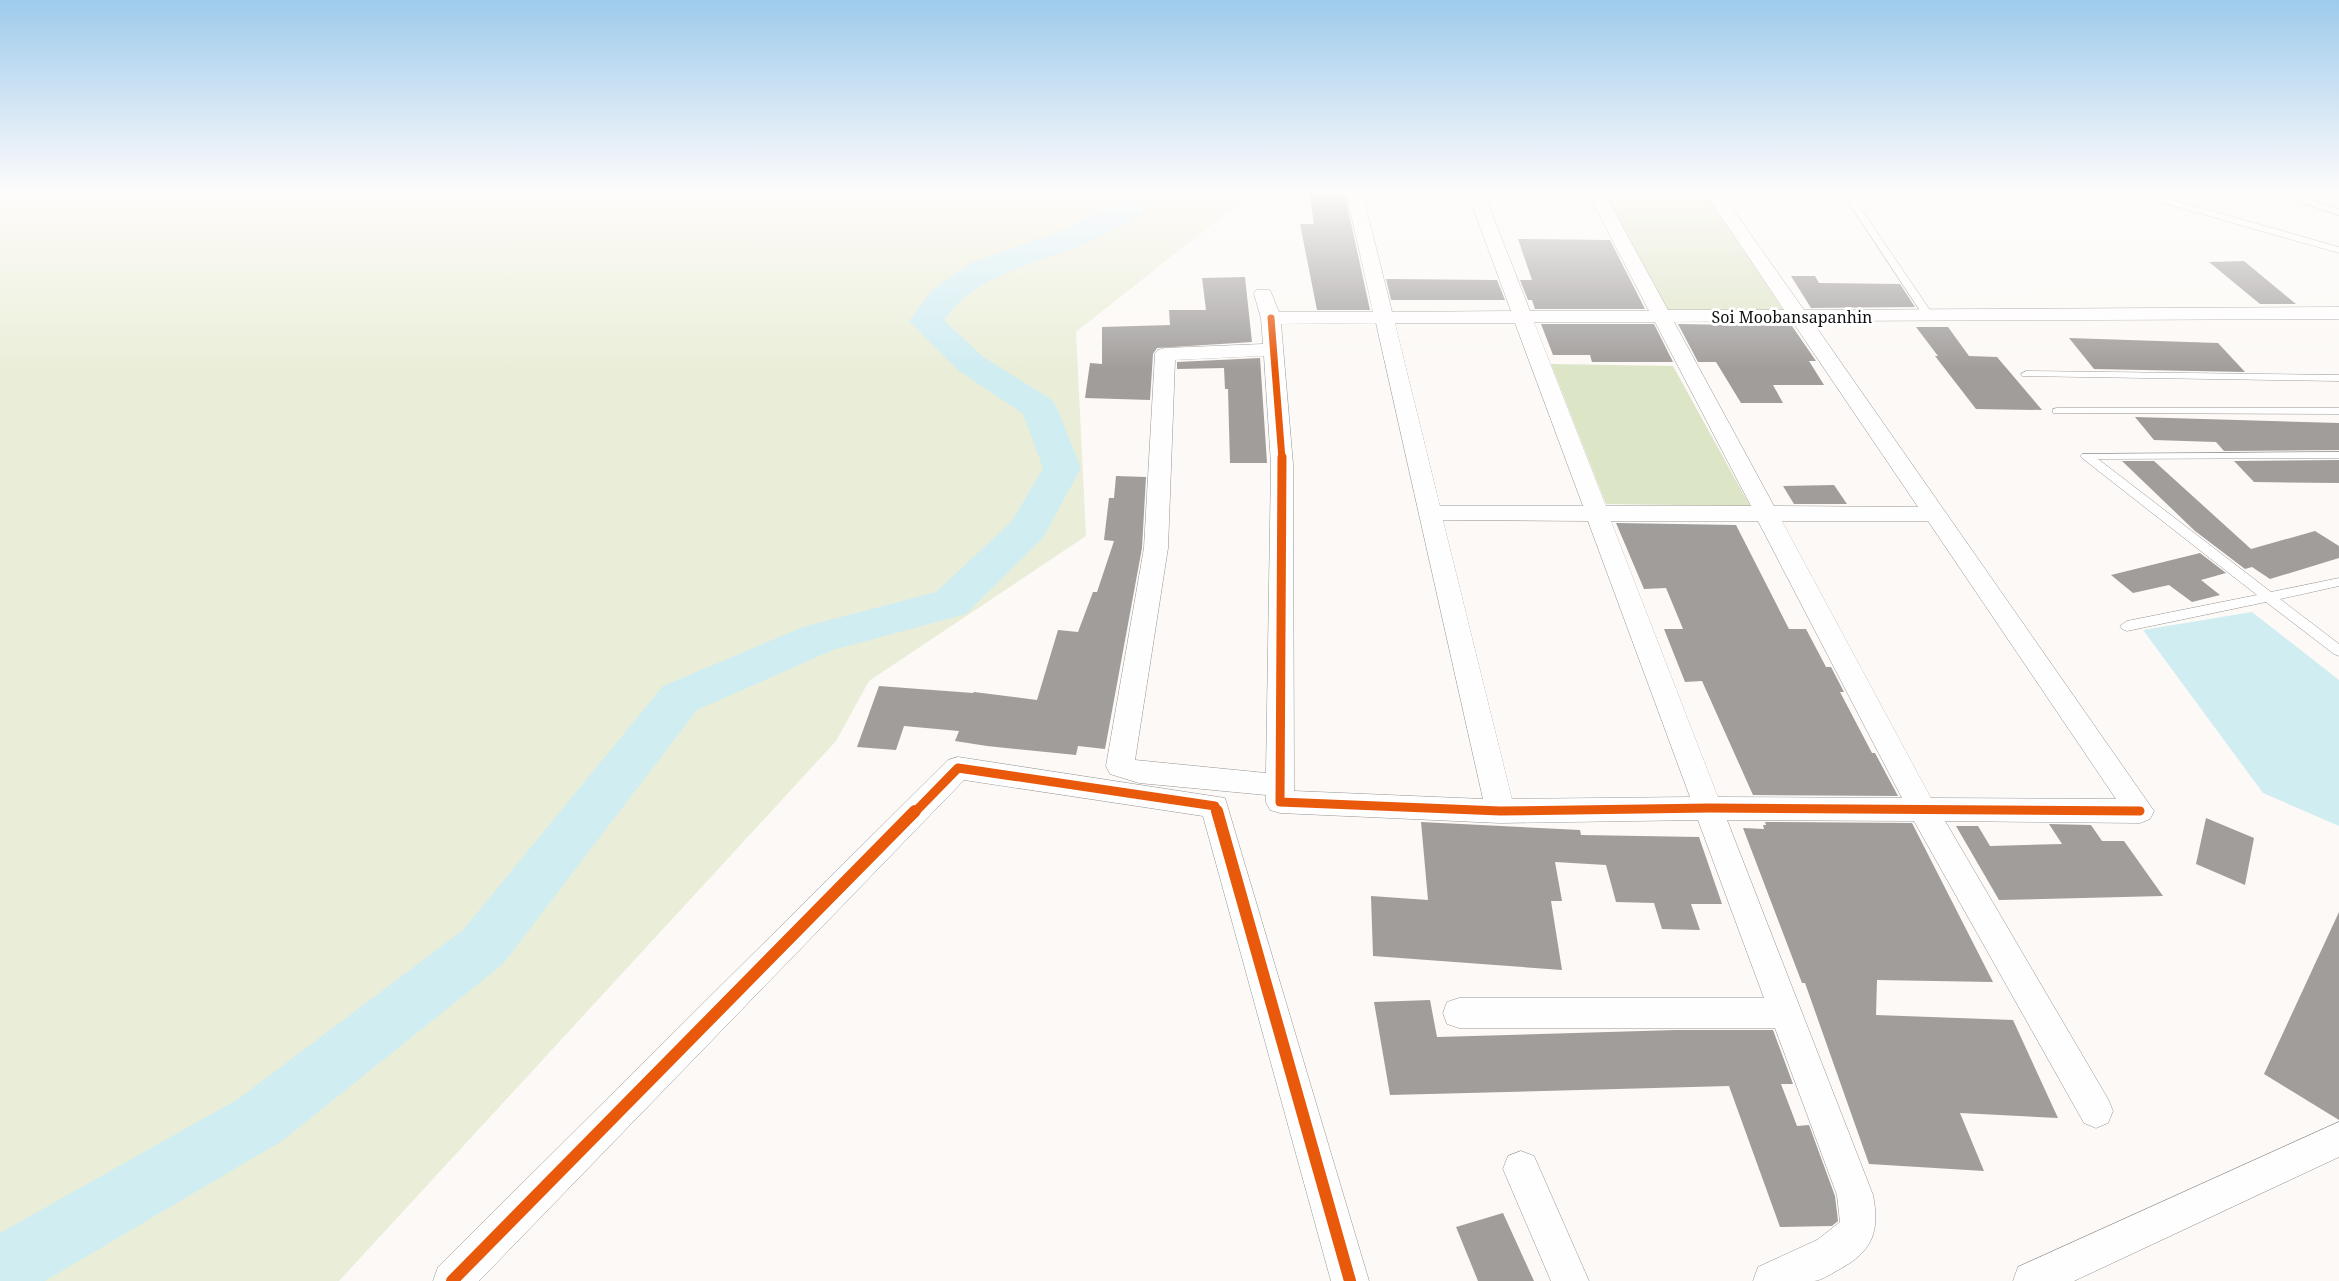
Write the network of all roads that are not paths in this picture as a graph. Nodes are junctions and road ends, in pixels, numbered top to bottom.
1 (1369, 251) edge
2 (1498, 251) edge
3 (1627, 251) edge
4 (1754, 251) edge
5 (1885, 251) edge
6 (1263, 294) dead end
7 (2339, 313) edge
8 (1799, 316) junction
9 (1929, 316) junction
10 (1662, 317) junction
11 (1270, 318) junction
12 (1385, 318) junction
13 (1523, 318) junction
14 (1272, 350) junction
15 (2026, 374) dead end
16 (2339, 378) edge
17 (2057, 411) dead end
18 (2339, 411) edge
19 (2339, 455) edge
20 (1430, 513) junction
21 (1765, 513) junction
22 (1598, 514) junction
23 (1935, 514) junction
24 (2339, 582) edge
25 (2270, 598) junction
26 (2127, 626) dead end
27 (2339, 651) edge
28 (1280, 785) junction
29 (1709, 808) junction
30 (1923, 810) junction
31 (1500, 811) junction
32 (1459, 1012) dead end
33 (1786, 1013) junction
34 (2096, 1111) dead end
35 (2339, 1139) edge
36 (1521, 1169) dead end
37 (452, 1281) edge
38 (1350, 1281) edge
39 (1570, 1281) edge
40 (1772, 1281) edge
41 (2032, 1281) edge

1 - 12 street
2 - 13 street
3 - 10 street
4 - 8 street
5 - 9 lane
6 - 11 street
7 - 9 street, Soi Moobansapanhin
8 - 9 street, Soi Moobansapanhin
8 - 10 street, Soi Moobansapanhin
8 - 23 street
10 - 13 street, Soi Moobansapanhin
10 - 21 street
11 - 12 street, Soi Moobansapanhin
11 - 14 street
12 - 13 street, Soi Moobansapanhin
12 - 20 street
13 - 22 street
14 - 28 street
14 - 28 street
15 - 16 lane
17 - 18 lane
19 - 25 lane
20 - 22 street
20 - 31 street
21 - 22 street
21 - 23 street
21 - 30 street
22 - 29 street
23 - 30 street
24 - 25 lane
25 - 26 lane
25 - 27 lane
28 - 31 street
29 - 30 street
29 - 31 street
29 - 33 street
30 - 34 street
32 - 33 street
33 - 40 street
35 - 41 street
36 - 39 street
37 - 38 street

